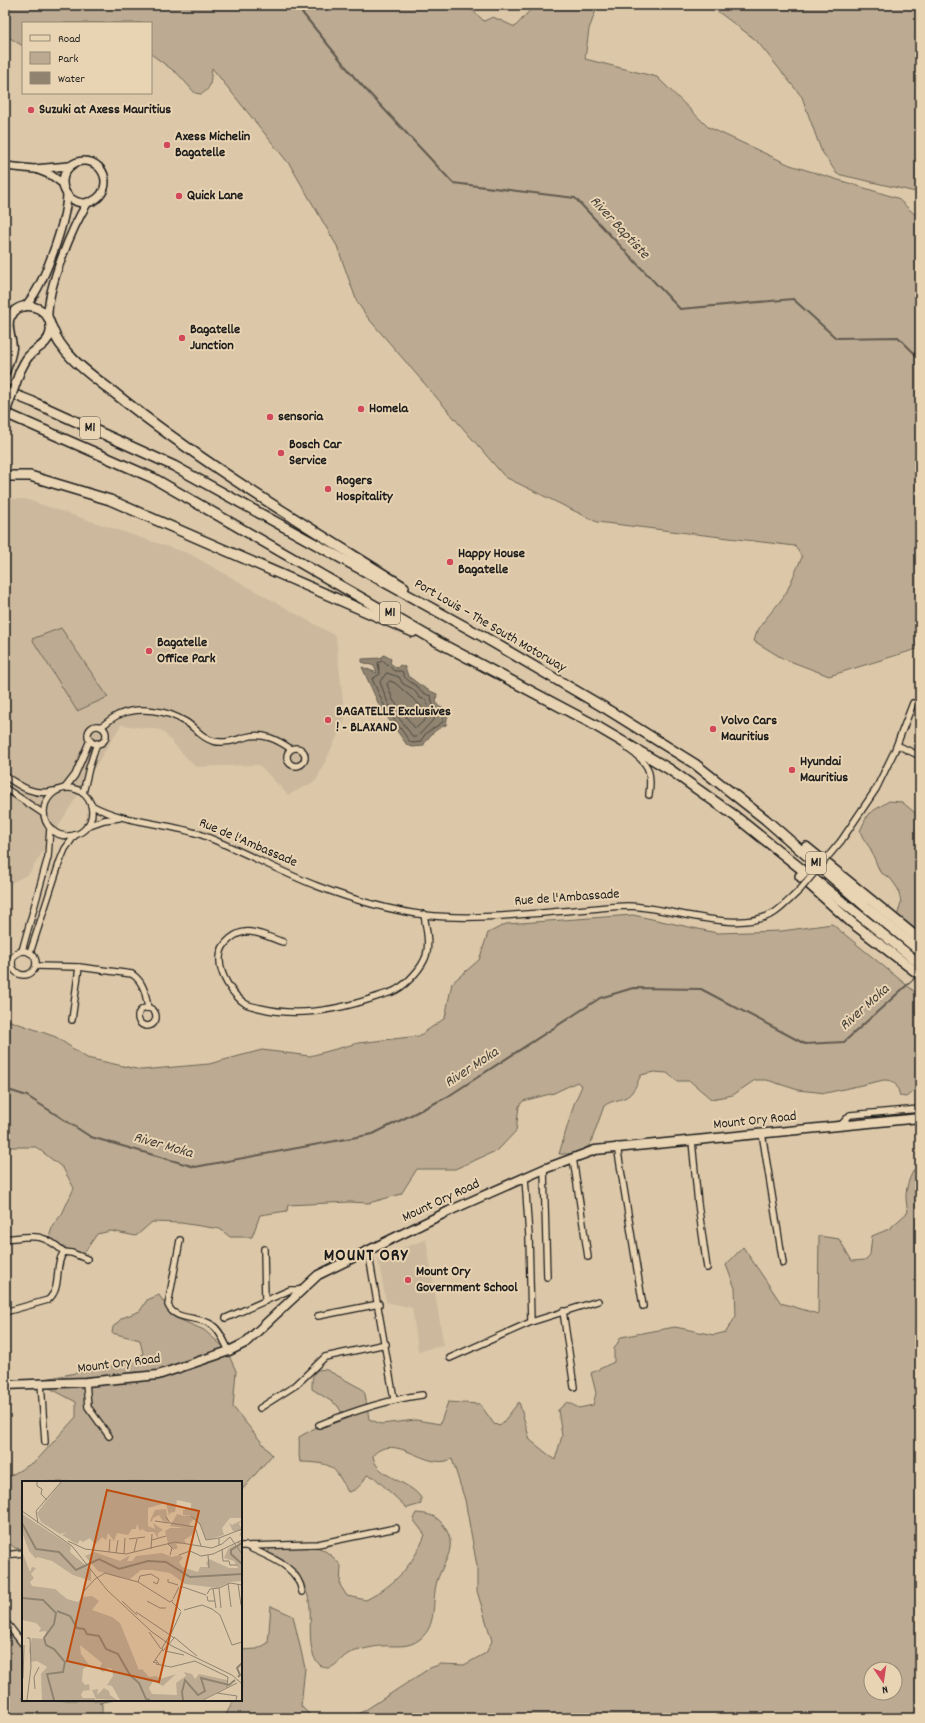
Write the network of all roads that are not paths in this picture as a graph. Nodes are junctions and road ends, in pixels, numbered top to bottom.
1 (5, 166) edge
2 (69, 166) junction
3 (34, 169) junction
4 (62, 183) junction
5 (67, 195) junction
6 (88, 202) junction
7 (24, 307) junction
8 (8, 316) edge
9 (50, 322) junction
10 (6, 369) edge
11 (5, 391) edge
12 (5, 413) edge
13 (5, 476) edge
14 (482, 636) junction
15 (438, 642) junction
16 (913, 703) dead end
17 (591, 723) junction
18 (100, 727) junction
19 (90, 740) junction
20 (97, 743) junction
21 (897, 745) junction
22 (291, 750) dead end
23 (920, 756) edge
24 (5, 776) edge
25 (5, 788) edge
26 (65, 788) junction
27 (58, 790) junction
28 (83, 793) junction
29 (649, 795) dead end
30 (91, 805) junction
31 (44, 814) junction
32 (121, 818) junction
33 (765, 819) junction
34 (87, 826) junction
35 (50, 828) junction
36 (75, 835) junction
37 (424, 914) junction
38 (854, 919) junction
39 (920, 940) edge
40 (283, 942) dead end
41 (920, 951) edge
42 (22, 952) junction
43 (30, 953) junction
44 (5, 961) edge
45 (13, 962) junction
46 (920, 964) edge
47 (36, 966) junction
48 (79, 967) junction
49 (920, 975) edge
50 (148, 1008) dead end
51 (72, 1020) dead end
52 (920, 1109) edge
53 (920, 1118) edge
54 (840, 1126) junction
55 (762, 1133) junction
56 (692, 1141) junction
57 (617, 1146) junction
58 (573, 1158) junction
59 (544, 1169) junction
60 (525, 1178) junction
61 (5, 1239) edge
62 (180, 1240) dead end
63 (264, 1249) dead end
64 (368, 1250) junction
65 (64, 1252) junction
66 (588, 1257) dead end
67 (87, 1259) dead end
68 (783, 1263) dead end
69 (708, 1268) dead end
70 (547, 1277) dead end
71 (300, 1290) junction
72 (265, 1301) junction
73 (598, 1301) dead end
74 (379, 1304) junction
75 (643, 1306) dead end
76 (563, 1311) junction
77 (5, 1312) edge
78 (318, 1316) dead end
79 (226, 1318) dead end
80 (531, 1322) junction
81 (386, 1344) junction
82 (229, 1351) junction
83 (450, 1358) dead end
84 (86, 1382) junction
85 (42, 1383) junction
86 (5, 1385) edge
87 (574, 1387) dead end
88 (422, 1395) dead end
89 (394, 1399) junction
90 (260, 1408) dead end
91 (319, 1425) dead end
92 (109, 1436) dead end
93 (45, 1442) dead end
94 (396, 1528) dead end
95 (244, 1546) edge
96 (22, 1553) edge
97 (5, 1555) edge
98 (302, 1592) dead end
99 (5, 1621) edge
100 (22, 1643) edge

1 - 3 street
2 - 3 street
2 - 4 street
2 - 6 street
3 - 4 street
4 - 5 street
5 - 6 street
5 - 7 street
6 - 9 street
7 - 8 main road
7 - 9 main road
8 - 10 main road
9 - 12 main road, bridge
9 - 14 highway
11 - 14 highway, Port Louis – The South Motorway / M1
12 - 15 highway, M1
13 - 15 highway
14 - 33 highway, Port Louis – The South Motorway / M1
15 - 17 highway, M1
16 - 21 street, Rue de l'Ambassade
17 - 29 street
17 - 38 highway, M1
18 - 19 street
18 - 20 street
18 - 22 street
19 - 20 street
19 - 26 street
20 - 28 street
21 - 23 street
21 - 37 street, Rue de l'Ambassade, bridge
24 - 27 street
25 - 31 street
26 - 27 street
26 - 28 street
27 - 31 street
28 - 30 street
30 - 32 street
30 - 34 street
31 - 35 street
32 - 34 street
32 - 37 street, Rue de l'Ambassade
33 - 39 highway
33 - 41 highway, Port Louis – The South Motorway / M1
34 - 36 street
35 - 36 street
35 - 42 street
36 - 43 street
37 - 40 street
38 - 46 highway, M1
38 - 49 highway
42 - 43 street
42 - 45 street
43 - 47 street
44 - 45 street
45 - 47 street
47 - 48 street
48 - 50 street
48 - 51 street
52 - 54 street
53 - 54 main road, Mount Ory Road
54 - 55 main road, Mount Ory Road
55 - 56 main road, Mount Ory Road
55 - 68 street
56 - 57 main road, Mount Ory Road
56 - 69 street
57 - 58 main road, Mount Ory Road
57 - 75 street
58 - 59 main road, Mount Ory Road
58 - 66 street
59 - 60 main road, Mount Ory Road
59 - 70 street
60 - 64 main road, Mount Ory Road
60 - 80 street
61 - 65 street
62 - 82 street
63 - 72 street
64 - 71 main road, Mount Ory Road
64 - 74 street
65 - 67 street
65 - 77 street
71 - 72 street
71 - 82 main road, Mount Ory Road
72 - 79 street
73 - 76 street
74 - 78 street
74 - 81 street
76 - 80 street
76 - 87 street
80 - 83 street
81 - 89 street
81 - 90 street
82 - 84 main road, Mount Ory Road
84 - 85 main road, Mount Ory Road
84 - 92 street
85 - 86 main road, Mount Ory Road
85 - 93 street
88 - 89 street
89 - 91 street
94 - 95 street
95 - 98 street
96 - 97 street
99 - 100 street

